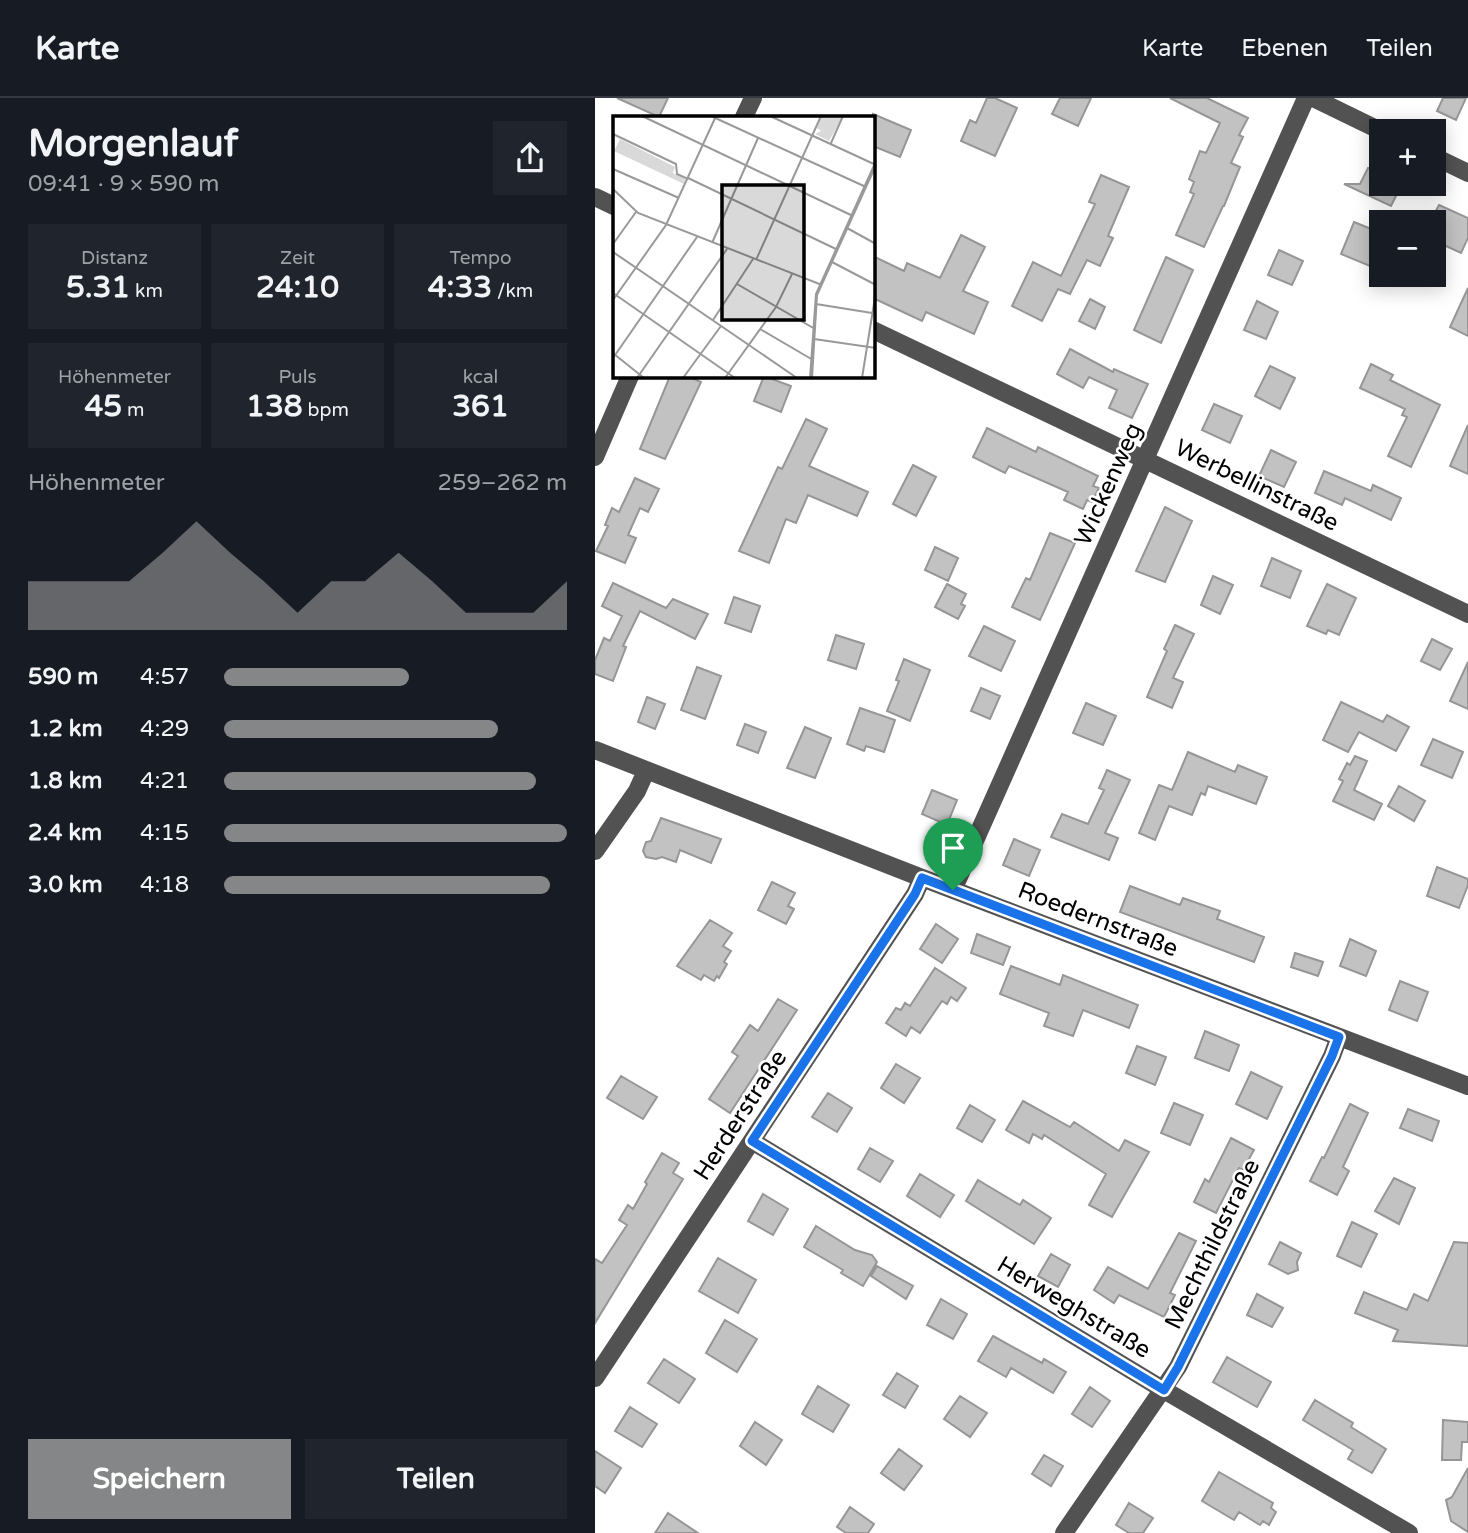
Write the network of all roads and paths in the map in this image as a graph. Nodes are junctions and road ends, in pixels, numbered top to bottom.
1 (753, 98) edge
2 (1306, 98) edge
3 (1313, 98) edge
4 (744, 116) edge
5 (1369, 125) edge
6 (1446, 162) edge
7 (1468, 173) edge
8 (595, 197) edge
9 (613, 206) edge
10 (875, 331) edge
11 (629, 378) edge
12 (595, 457) edge
13 (1147, 459) junction
14 (1468, 614) edge
15 (595, 750) edge
16 (646, 771) junction
17 (595, 851) edge
18 (922, 878) junction
19 (953, 890) junction
20 (1339, 1037) junction
21 (1468, 1086) edge
22 (752, 1141) junction
23 (595, 1378) edge
24 (1164, 1390) junction
25 (1064, 1533) edge
26 (1409, 1533) edge

1 - 4 street
2 - 13 street, Wickenweg
3 - 5 street
6 - 7 street
8 - 9 street
10 - 13 street, Werbellinstraße
11 - 12 street
13 - 14 street, Werbellinstraße
13 - 19 street, Wickenweg
15 - 16 street, Roedernstraße
16 - 17 street
16 - 18 street, Roedernstraße
18 - 19 street, Roedernstraße
18 - 22 street, Herderstraße
19 - 20 street, Roedernstraße
20 - 21 street, Roedernstraße
20 - 24 street, Mechthildstraße
22 - 23 street, Herderstraße
22 - 24 street, Herweghstraße
24 - 25 street, Mechthildstraße
24 - 26 street, Herweghstraße

